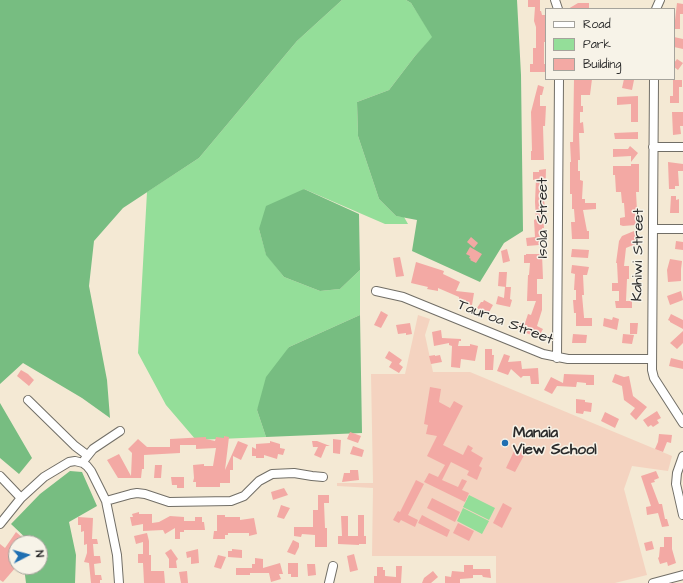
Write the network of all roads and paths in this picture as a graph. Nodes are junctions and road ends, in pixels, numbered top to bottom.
1 (559, 80) edge
2 (654, 80) edge
3 (654, 147) junction
4 (683, 147) edge
5 (653, 229) junction
6 (683, 229) edge
7 (376, 291) dead end
8 (557, 358) junction
9 (652, 359) junction
10 (28, 400) dead end
11 (683, 423) edge
12 (120, 431) dead end
13 (87, 455) junction
14 (683, 456) edge
15 (83, 463) junction
16 (0, 476) edge
17 (323, 477) dead end
18 (21, 498) junction
19 (106, 501) junction
20 (683, 514) edge
21 (0, 524) edge
22 (333, 566) dead end
23 (683, 575) edge
24 (119, 583) edge
25 (329, 583) edge
26 (653, 583) edge

1 - 8 street, Isola Street
2 - 3 street, Kahiwi Street
3 - 4 street
3 - 5 street, Kahiwi Street
5 - 6 street
5 - 9 street, Kahiwi Street
7 - 8 street, Tauroa Street
8 - 9 street, Tauroa Street
9 - 11 street, Kahiwi Street
10 - 13 street
12 - 13 street
13 - 15 street
14 - 20 street
15 - 18 street
15 - 19 street
16 - 18 street
17 - 19 street
18 - 21 street
19 - 24 street
22 - 25 street
23 - 26 street

